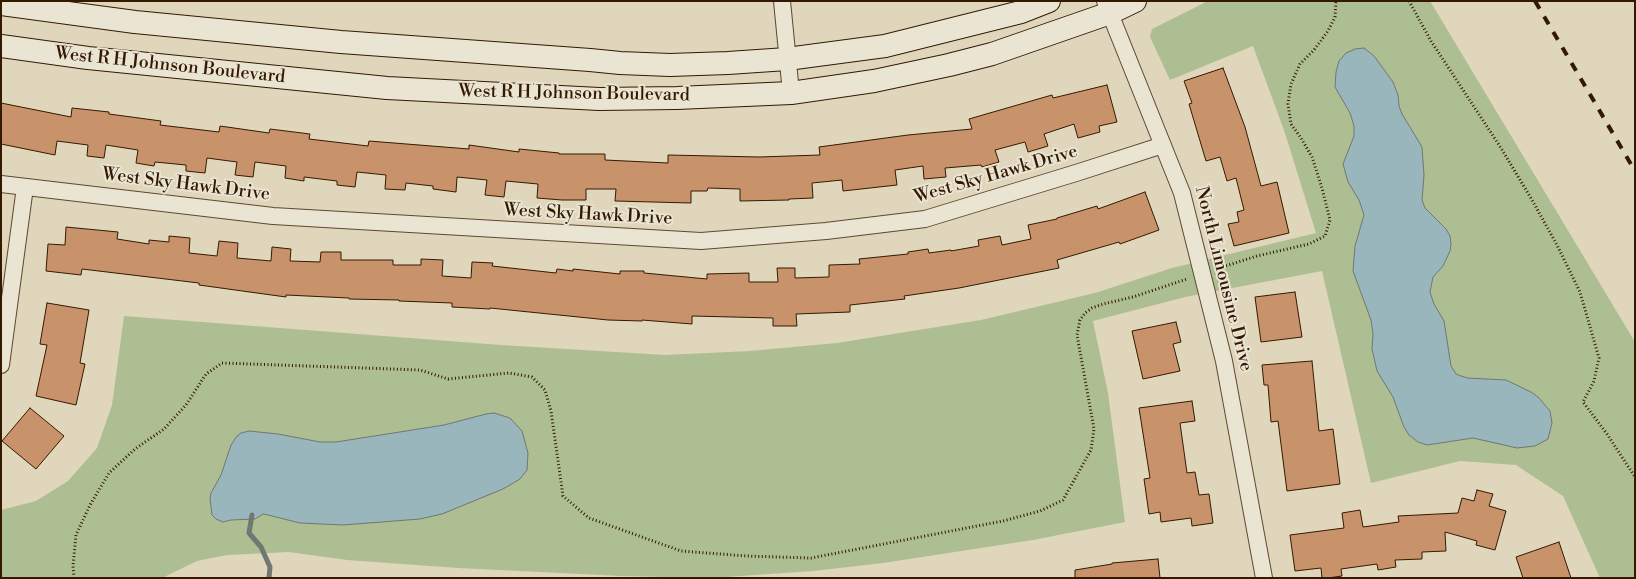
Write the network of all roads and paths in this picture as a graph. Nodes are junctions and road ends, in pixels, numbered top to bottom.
1 (782, 1) edge
2 (1049, 1) edge
3 (1135, 1) edge
4 (1336, 1) edge
5 (1409, 1) edge
6 (1, 4) edge
7 (1108, 7) edge
8 (1, 46) edge
9 (787, 59) junction
10 (791, 93) junction
11 (1163, 144) junction
12 (1, 184) edge
13 (25, 187) junction
14 (1202, 274) junction
15 (1, 365) edge
16 (1635, 477) edge
17 (74, 578) edge
18 (1264, 578) edge

1 - 9 street
2 - 9 main road, West R H Johnson Boulevard
3 - 7 main road, West R H Johnson Boulevard
4 - 14 path
5 - 16 path
6 - 9 main road, West R H Johnson Boulevard
7 - 10 main road, West R H Johnson Boulevard
7 - 11 street, North Limousine Drive
8 - 10 main road, West R H Johnson Boulevard
9 - 10 street
11 - 13 street, West Sky Hawk Drive
11 - 14 street, North Limousine Drive
12 - 13 street, West Sky Hawk Drive
13 - 15 street
14 - 17 path
14 - 18 street, North Limousine Drive

